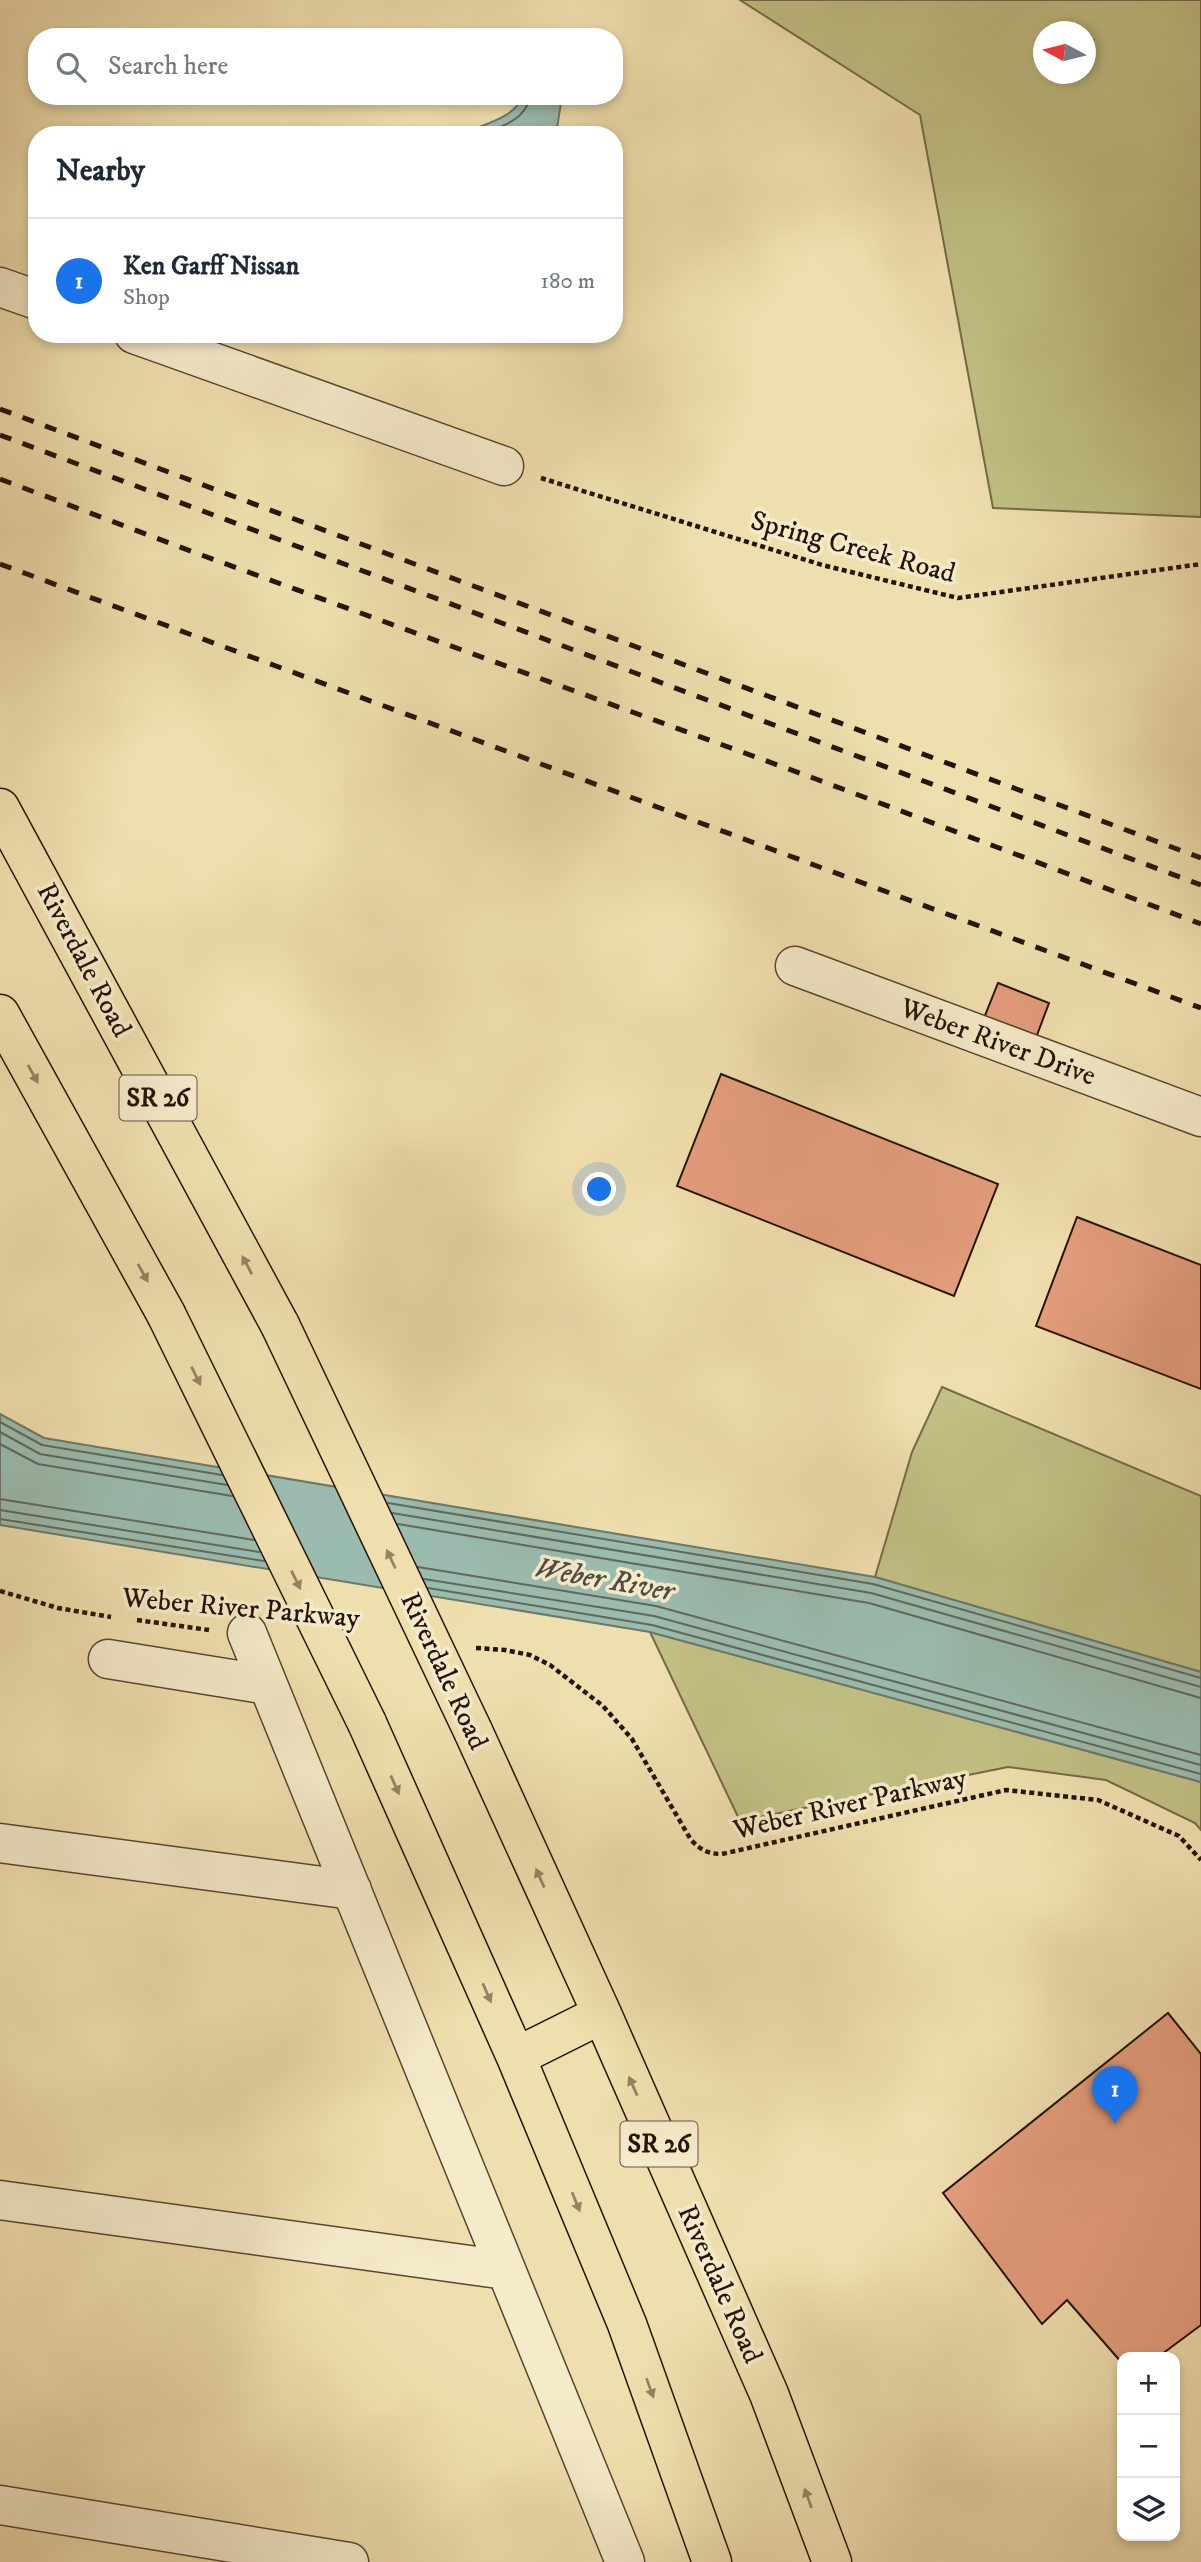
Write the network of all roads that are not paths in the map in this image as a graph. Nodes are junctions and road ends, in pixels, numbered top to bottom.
1 (0, 287) edge
2 (28, 297) edge
3 (159, 343) edge
4 (504, 466) road end
5 (0, 808) edge
6 (795, 966) dead end
7 (0, 1014) edge
8 (1201, 1117) edge
9 (247, 1633) road end
10 (108, 1658) dead end
11 (268, 1685) junction
12 (0, 1843) edge
13 (352, 1890) junction
14 (602, 2014) junction
15 (516, 2057) junction
16 (0, 2200) edge
17 (506, 2270) junction
18 (0, 2505) edge
19 (349, 2562) edge
20 (625, 2562) edge
21 (712, 2562) edge
22 (832, 2562) edge

1 - 2 street
3 - 4 street
14 -> 5 main road, Riverdale Road / SR 26, bridge
6 - 8 street, Weber River Drive
7 -> 15 main road, bridge
9 - 11 street
10 - 11 street
11 - 13 street
12 - 13 street
13 - 17 street
14 - 15 main road
22 -> 14 main road, Riverdale Road / SR 26
15 -> 21 main road
16 - 17 street
17 - 20 street
18 - 19 street

